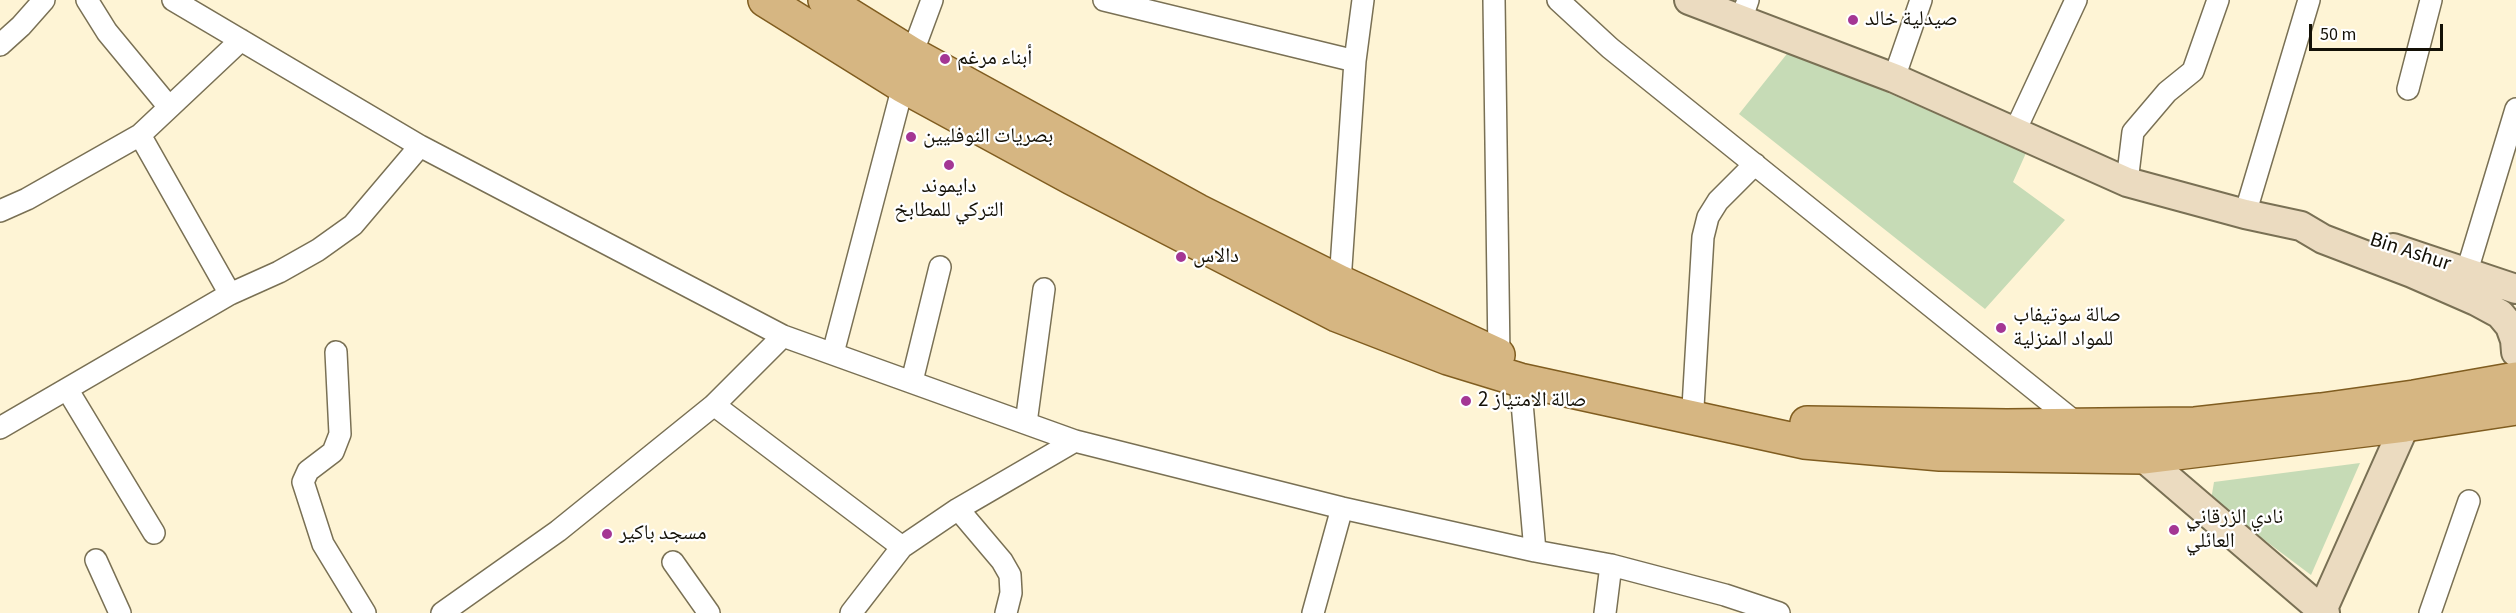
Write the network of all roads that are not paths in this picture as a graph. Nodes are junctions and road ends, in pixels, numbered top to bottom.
1 (44, 0) edge
2 (87, 0) edge
3 (173, 0) edge
4 (765, 0) edge
5 (825, 0) edge
6 (932, 0) edge
7 (1104, 0) edge
8 (1363, 0) edge
9 (1494, 0) edge
10 (1558, 0) edge
11 (1689, 0) edge
12 (1921, 0) edge
13 (2076, 0) edge
14 (2218, 0) edge
15 (2308, 0) edge
16 (2431, 0) edge
17 (1744, 10) edge
18 (241, 40) junction
19 (0, 45) edge
20 (912, 54) junction
21 (1355, 61) junction
22 (1894, 78) junction
23 (903, 86) junction
24 (2408, 89) dead end
25 (169, 108) junction
26 (2514, 122) edge
27 (2015, 131) junction
28 (140, 135) junction
29 (420, 146) junction
30 (1755, 165) junction
31 (2127, 182) junction
32 (0, 212) edge
33 (2245, 214) junction
34 (1191, 223) junction
35 (2301, 226) junction
36 (940, 267) dead end
37 (2467, 271) junction
38 (1340, 282) junction
39 (1044, 289) dead end
40 (2516, 289) edge
41 (230, 294) junction
42 (783, 336) junction
43 (336, 352) dead end
44 (833, 353) junction
45 (1509, 368) junction
46 (2514, 375) edge
47 (912, 381) junction
48 (67, 389) junction
49 (714, 405) junction
50 (1693, 408) junction
51 (1026, 423) junction
52 (2405, 425) junction
53 (2081, 426) junction
54 (0, 429) edge
55 (1075, 441) junction
56 (2143, 457) junction
57 (2469, 501) dead end
58 (1342, 508) junction
59 (958, 509) junction
60 (154, 533) dead end
61 (902, 548) junction
62 (1535, 551) junction
63 (96, 560) dead end
64 (673, 562) dead end
65 (1611, 565) junction
66 (1724, 604) edge
67 (2323, 612) edge
68 (120, 613) edge
69 (365, 613) edge
70 (442, 613) edge
71 (710, 613) edge
72 (851, 613) edge
73 (1006, 613) edge
74 (1312, 613) edge
75 (1605, 613) edge
76 (1779, 613) edge
77 (2430, 613) edge

1 - 19 street
2 - 25 street
3 - 18 street
4 - 23 main road
5 - 20 main road
6 - 20 street
7 - 21 street
8 - 21 street
9 - 45 street
10 - 30 street
11 - 17 street
12 - 22 street
13 - 27 street
14 - 31 street
15 - 33 street
16 - 24 street
17 - 22 street
18 - 25 street
18 - 29 street
20 - 34 main road
21 - 38 street
22 - 27 street
23 - 34 main road
23 - 44 street
25 - 28 street
26 - 37 street
27 - 31 street
28 - 32 street
28 - 41 street
29 - 41 street
29 - 42 street
30 - 50 street
30 - 53 street
31 - 33 street
33 - 35 street
34 - 38 main road
34 - 45 main road
35 - 37 street, Bin Ashur
35 - 46 street
36 - 47 street
37 - 40 street, Bin Ashur
38 - 45 main road
39 - 51 street
41 - 48 street
42 - 44 street
42 - 49 street
43 - 69 street
44 - 47 street
45 - 50 main road
45 - 56 main road
45 - 62 street
46 - 52 main road
46 - 53 main road
47 - 51 street
48 - 54 street
48 - 60 street
49 - 61 street
49 - 70 street
50 - 53 main road
51 - 55 street
52 - 56 main road
52 - 67 street
55 - 58 street
55 - 59 street
56 - 67 street
57 - 77 street
58 - 62 street
58 - 74 street
59 - 61 street
59 - 73 street
61 - 72 street
62 - 65 street
63 - 68 street
64 - 71 street
65 - 66 street
65 - 75 street
66 - 76 street

